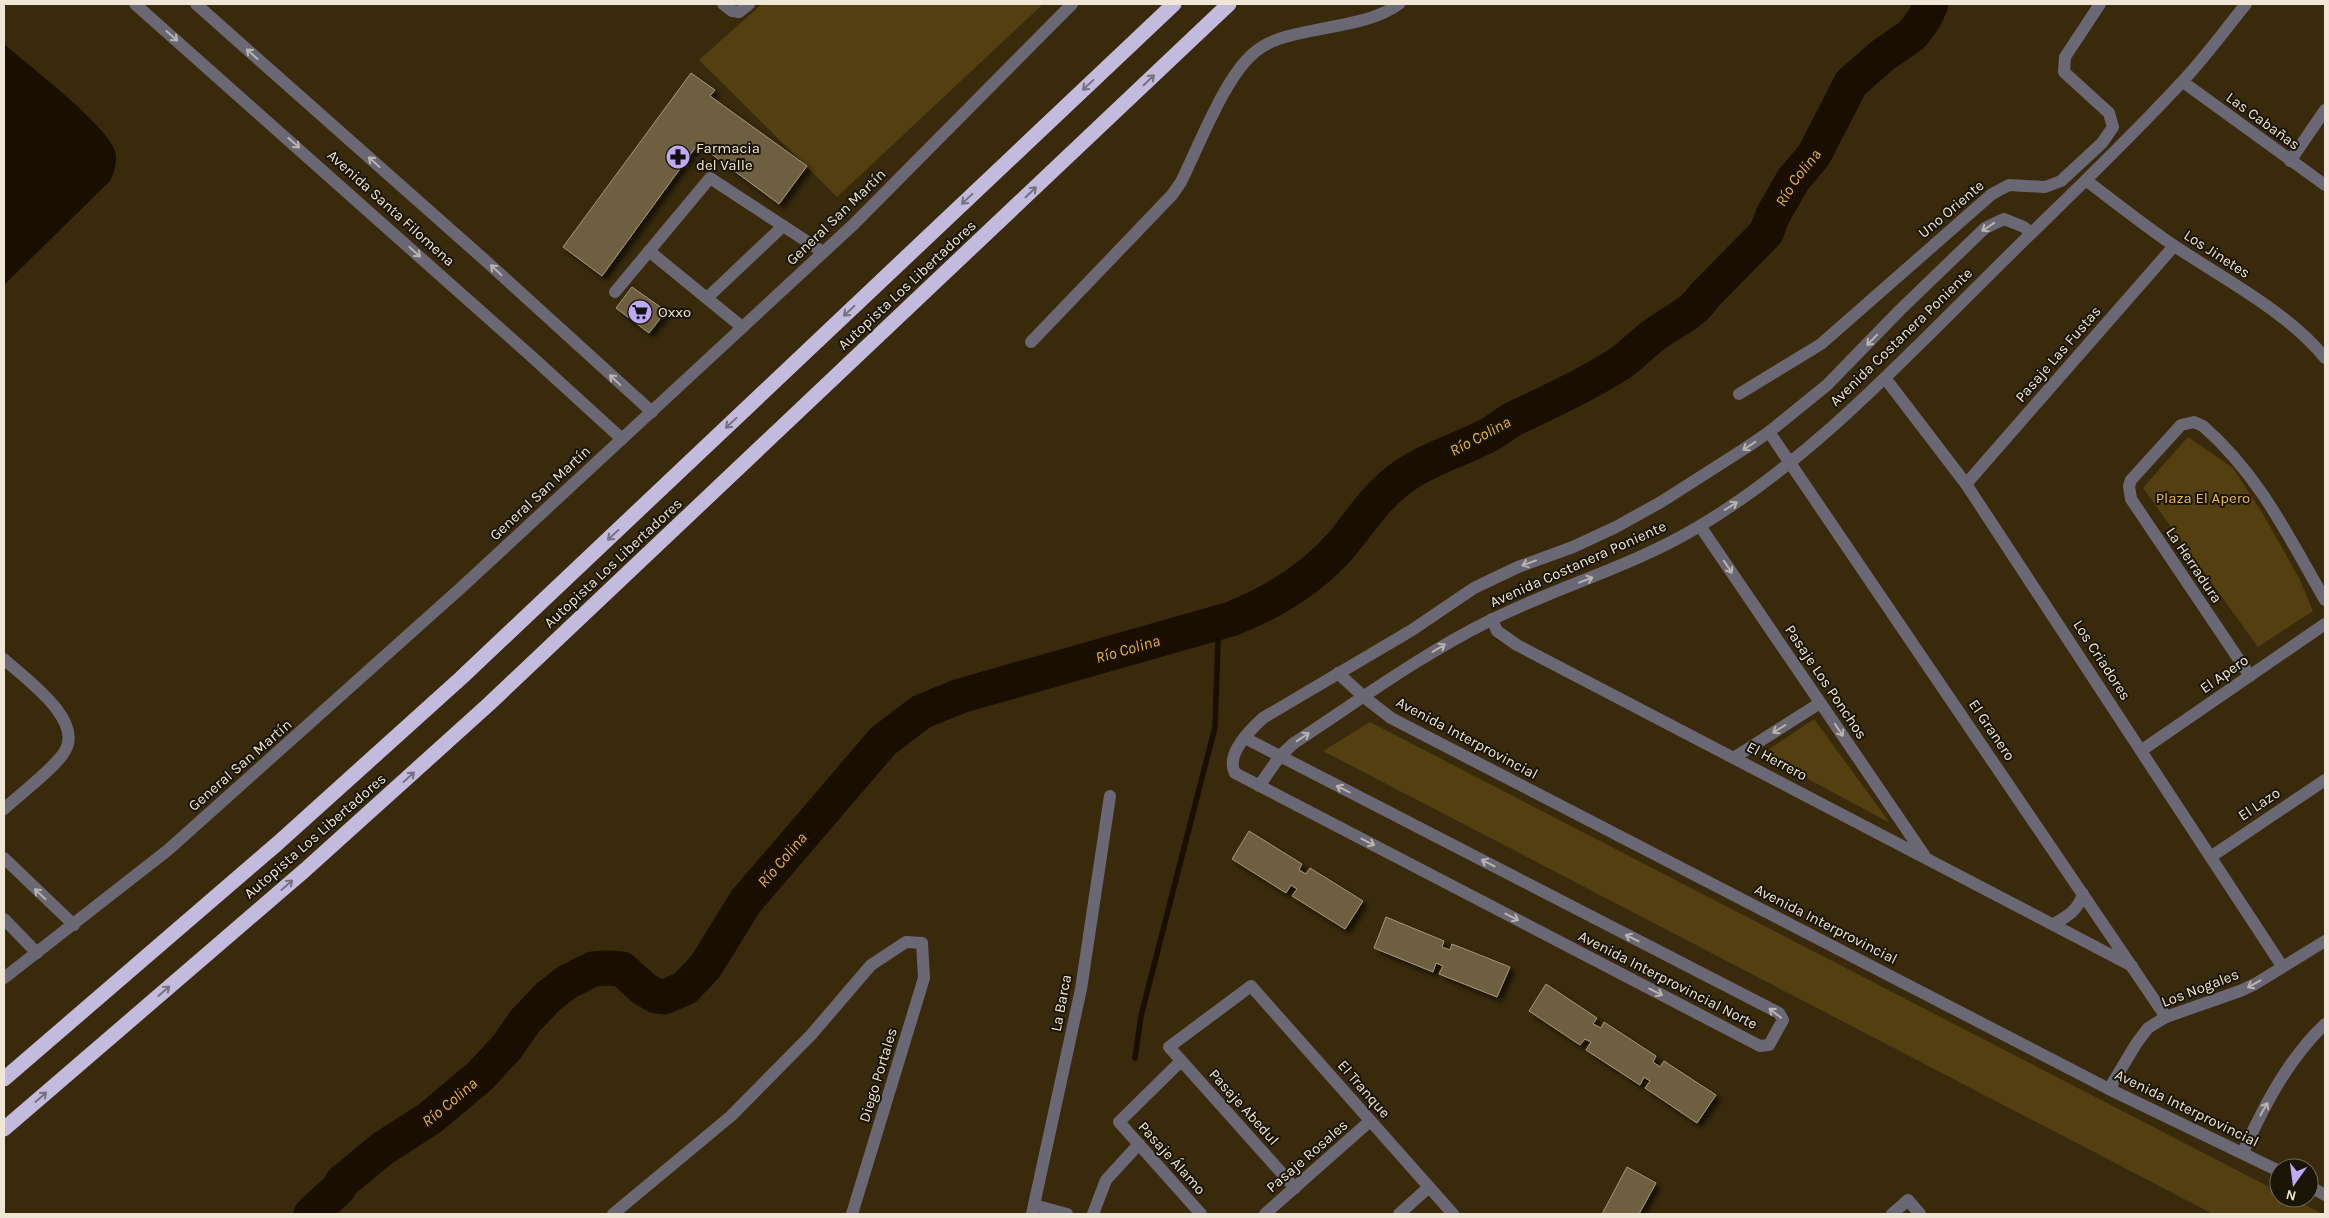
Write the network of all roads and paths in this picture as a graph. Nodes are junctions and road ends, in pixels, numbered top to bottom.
1 (135, 4) edge
2 (196, 4) edge
3 (723, 4) edge
4 (749, 4) edge
5 (1072, 4) edge
6 (1174, 4) edge
7 (1229, 4) edge
8 (1399, 4) edge
9 (2100, 4) edge
10 (2246, 4) edge
11 (2183, 82) junction
12 (2325, 110) edge
13 (2290, 161) junction
14 (2086, 181) junction
15 (2325, 186) edge
16 (783, 226) junction
17 (2031, 233) junction
18 (2174, 246) junction
19 (649, 251) junction
20 (823, 252) junction
21 (615, 292) dead end
22 (706, 298) junction
23 (742, 327) junction
24 (1031, 342) dead end
25 (2325, 358) edge
26 (1884, 378) junction
27 (1739, 394) dead end
28 (652, 412) junction
29 (1769, 432) junction
30 (622, 439) junction
31 (1791, 462) junction
32 (1966, 484) junction
33 (1700, 526) junction
34 (2325, 600) edge
35 (1492, 619) junction
36 (2325, 624) edge
37 (4, 659) edge
38 (1338, 673) junction
39 (2250, 676) junction
40 (1364, 697) junction
41 (1820, 703) junction
42 (1245, 738) junction
43 (2142, 750) junction
44 (1280, 756) junction
45 (1735, 757) junction
46 (2325, 780) edge
47 (1259, 786) junction
48 (1110, 796) dead end
49 (4, 809) edge
50 (2212, 856) junction
51 (1926, 857) junction
52 (4, 858) edge
53 (2083, 894) junction
54 (4, 919) edge
55 (2054, 924) junction
56 (74, 925) junction
57 (2325, 941) edge
58 (37, 953) junction
59 (2132, 966) junction
60 (2282, 966) junction
61 (4, 978) edge
62 (2166, 1016) junction
63 (2325, 1024) edge
64 (1169, 1047) joint
65 (1181, 1061) junction
66 (4, 1079) edge
67 (2109, 1089) junction
68 (1370, 1121) junction
69 (4, 1129) edge
70 (1139, 1144) junction
71 (2243, 1152) junction
72 (2269, 1166) edge
73 (1429, 1187) junction
74 (1295, 1188) junction
75 (1033, 1209) edge
76 (613, 1214) edge
77 (852, 1214) edge
78 (1067, 1214) edge
79 (1093, 1214) edge
80 (1201, 1214) edge
81 (1265, 1214) edge
82 (1399, 1214) edge
83 (1453, 1214) edge
84 (1892, 1214) edge
85 (1920, 1214) edge

1 -> 30 street, Avenida Santa Filomena
28 -> 2 street, Avenida Santa Filomena
3 - 4 street
5 - 20 street, General San Martín
6 -> 66 highway, Autopista Los Libertadores
69 -> 7 highway, Autopista Los Libertadores
8 - 24 street
9 - 27 street, Uno Oriente
10 - 11 street, Avenida Costanera Poniente
11 - 13 street, Las Cabañas
11 - 14 street, Avenida Costanera Poniente
12 - 13 street
13 - 15 street, Las Cabañas
14 - 17 street, Avenida Costanera Poniente
14 - 18 street, Los Jinetes
16 - 19 street
16 - 20 street
16 - 22 street
17 - 26 street, Avenida Costanera Poniente
17 -> 29 street, Avenida Costanera Poniente
18 - 25 street, Los Jinetes
18 - 32 street, Pasaje Las Fustas
19 - 21 street
19 - 22 street
20 - 23 street, General San Martín
22 - 23 street
23 - 28 street, General San Martín
26 - 31 street, Avenida Costanera Poniente
26 - 32 street, Los Criadores
28 - 30 street, General San Martín
29 - 31 street, El Granero
29 -> 38 street, Avenida Costanera Poniente
30 - 56 street, General San Martín
33 -> 31 street, Avenida Costanera Poniente
31 - 53 street, El Granero
32 - 43 street, Los Criadores
35 -> 33 street, Avenida Costanera Poniente
33 -> 41 street, Pasaje Los Ponchos
34 - 39 street, La Herradura
40 -> 35 street, Avenida Costanera Poniente
35 - 45 street, El Herrero
36 - 39 street, El Apero
37 - 49 street
38 - 40 street, Avenida Interprovincial
38 - 42 street, Avenida Costanera Poniente
39 - 43 street, El Apero
44 -> 40 street, Avenida Costanera Poniente
40 - 67 street, Avenida Interprovincial
41 -> 45 street
41 -> 51 street, Pasaje Los Ponchos
42 - 44 street, Avenida Interprovincial Norte
42 - 47 street, Avenida Interprovincial Norte
43 - 50 street, Los Criadores
44 - 47 street, Avenida Costanera Poniente
47 -> 44 street, Avenida Interprovincial Norte
45 - 51 street, El Herrero
46 - 50 street, El Lazo
48 - 75 street, La Barca
50 - 60 street, Los Criadores
51 - 55 street, El Herrero
56 -> 52 street
53 - 55 street
53 - 59 street, El Granero
54 - 58 street
55 - 59 street, El Herrero
56 - 58 street, General San Martín
57 - 60 street, Los Nogales
58 - 61 street, General San Martín
59 - 62 street, El Granero
60 -> 62 street, Los Nogales
62 - 67 street, Los Nogales
71 -> 63 street
64 - 65 street, Pasaje Abedul
64 - 68 street, El Tranque
65 - 70 street, Pasaje Álamo
65 - 74 street, Pasaje Abedul
67 - 71 street, Avenida Interprovincial
68 - 73 street, El Tranque
68 - 74 street, Pasaje Rosales
70 - 79 street
70 - 80 street, Pasaje Álamo
71 - 72 street, Avenida Interprovincial
73 - 82 street
73 - 83 street, El Tranque
74 - 81 street, Pasaje Rosales
75 - 78 street
76 - 77 street, Diego Portales
84 - 85 street

